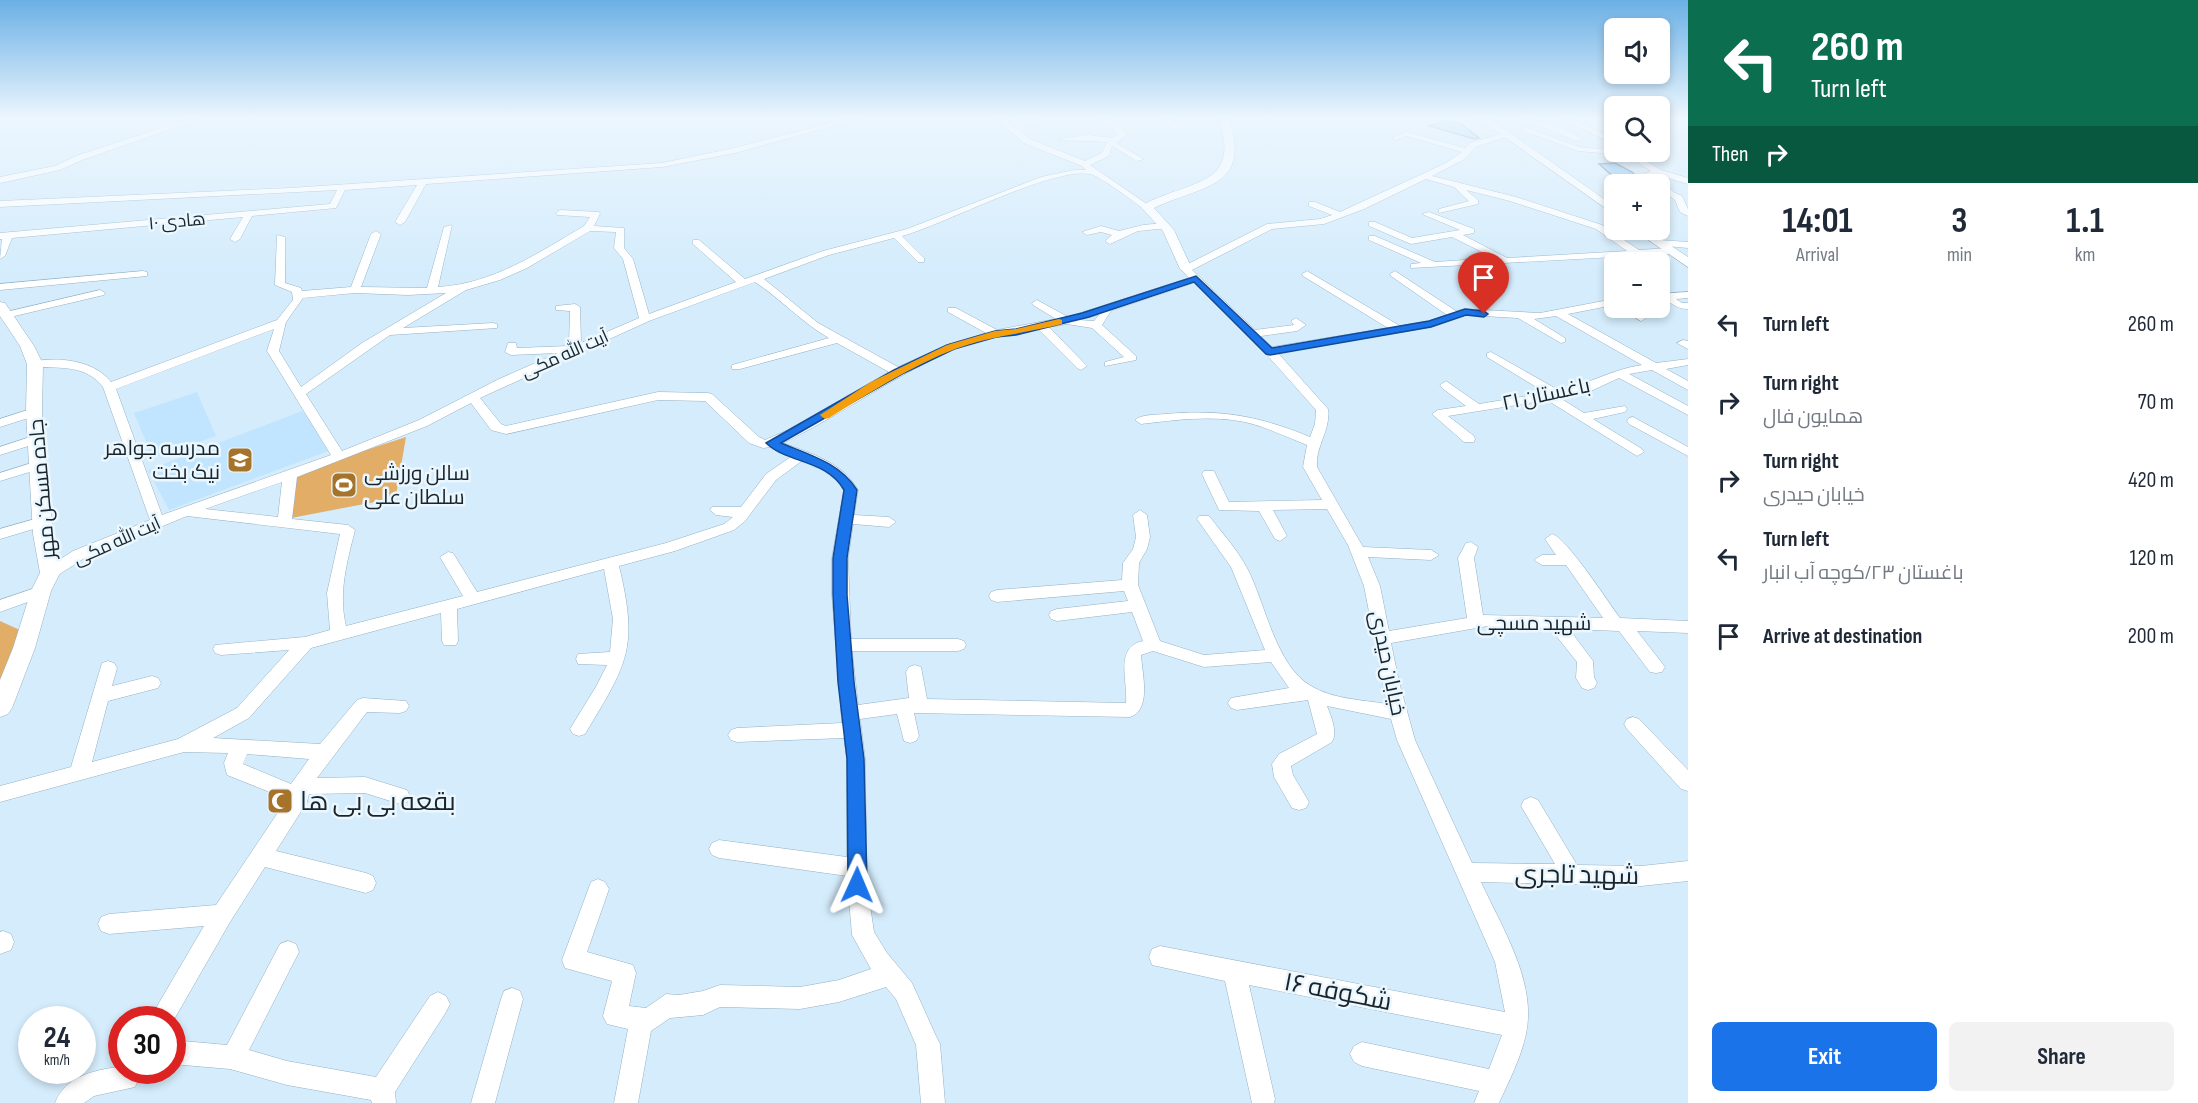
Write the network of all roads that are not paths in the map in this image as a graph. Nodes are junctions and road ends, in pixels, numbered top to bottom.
1 (45, 170) edge
2 (590, 170) edge
3 (1080, 170) edge
4 (1093, 170) edge
5 (1224, 170) edge
6 (1438, 170) edge
7 (1557, 170) edge
8 (1658, 172) joint
9 (1426, 177) junction
10 (0, 180) edge
11 (1688, 181) edge
12 (422, 183) junction
13 (1455, 184) junction
14 (342, 188) junction
15 (0, 204) edge
16 (1312, 204) dead end
17 (1604, 204) edge
18 (1147, 207) junction
19 (1442, 211) dead end
20 (560, 213) dead end
21 (1688, 213) edge
22 (249, 214) junction
23 (1426, 214) dead end
24 (1341, 215) junction
25 (400, 222) dead end
26 (1372, 224) dead end
27 (1165, 226) junction
28 (448, 227) dead end
29 (588, 228) junction
30 (1088, 232) dead end
31 (376, 234) dead end
32 (1454, 234) junction
33 (896, 235) junction
34 (4, 236) edge
35 (280, 237) dead end
36 (1372, 238) dead end
37 (235, 239) dead end
38 (1655, 240) edge
39 (696, 242) dead end
40 (1688, 245) edge
41 (1665, 247) junction
42 (1636, 252) edge
43 (1642, 252) edge
44 (1604, 255) edge
45 (0, 256) edge
46 (921, 260) dead end
47 (1506, 261) junction
48 (1688, 263) edge
49 (1435, 265) junction
50 (1415, 266) dead end
51 (143, 274) dead end
52 (1191, 274) junction
53 (1307, 274) dead end
54 (1395, 274) dead end
55 (756, 279) junction
56 (743, 283) junction
57 (0, 287) edge
58 (462, 288) junction
59 (355, 290) junction
60 (432, 290) junction
61 (100, 293) dead end
62 (297, 295) junction
63 (1688, 295) edge
64 (1670, 296) edge
65 (1670, 301) edge
66 (1037, 303) dead end
67 (1604, 304) edge
68 (1688, 306) edge
69 (560, 308) dead end
70 (952, 310) dead end
71 (1106, 310) junction
72 (1557, 312) junction
73 (1456, 316) junction
74 (1522, 316) junction
75 (5, 317) edge
76 (645, 319) junction
77 (1065, 321) junction
78 (1296, 321) dead end
79 (281, 322) junction
80 (1094, 324) junction
81 (493, 326) dead end
82 (1041, 326) junction
83 (1398, 329) junction
84 (386, 332) junction
85 (995, 334) junction
86 (1252, 334) junction
87 (838, 339) junction
88 (1561, 340) dead end
89 (512, 345) dead end
90 (575, 350) junction
91 (1270, 351) junction
92 (1491, 356) dead end
93 (1688, 362) edge
94 (35, 364) junction
95 (1109, 364) dead end
96 (1081, 366) dead end
97 (1651, 366) junction
98 (736, 367) dead end
99 (898, 372) junction
100 (1619, 373) junction
101 (1446, 385) dead end
102 (1688, 386) edge
103 (109, 387) junction
104 (299, 394) junction
105 (1554, 396) junction
106 (473, 397) junction
107 (1477, 408) junction
108 (1621, 409) dead end
109 (1688, 411) edge
110 (34, 412) junction
111 (1582, 417) junction
112 (1142, 420) dead end
113 (1633, 421) dead end
114 (0, 423) edge
115 (36, 439) junction
116 (1469, 440) dead end
117 (771, 443) junction
118 (1315, 444) junction
119 (0, 451) edge
120 (1637, 452) dead end
121 (1688, 452) edge
122 (802, 455) junction
123 (339, 457) junction
124 (38, 465) junction
125 (1209, 474) dead end
126 (290, 476) junction
127 (0, 477) edge
128 (1332, 504) junction
129 (1264, 506) junction
130 (717, 510) dead end
131 (185, 512) junction
132 (744, 512) junction
133 (1140, 515) dead end
134 (847, 519) junction
135 (1204, 519) dead end
136 (42, 522) junction
137 (158, 522) junction
138 (889, 522) dead end
139 (284, 523) junction
140 (0, 534) edge
141 (1280, 536) dead end
142 (1552, 539) dead end
143 (1472, 547) dead end
144 (1358, 552) junction
145 (1431, 555) dead end
146 (448, 557) dead end
147 (1542, 560) dead end
148 (1568, 560) junction
149 (610, 561) junction
150 (50, 573) junction
151 (1130, 585) junction
152 (41, 591) junction
153 (997, 596) dead end
154 (472, 598) junction
155 (449, 604) junction
156 (0, 606) edge
157 (1138, 606) junction
158 (1057, 615) dead end
159 (1476, 622) junction
160 (1554, 622) junction
161 (1619, 623) junction
162 (1688, 627) edge
163 (339, 633) junction
164 (1382, 638) junction
165 (450, 641) dead end
166 (305, 643) junction
167 (844, 645) junction
168 (958, 645) dead end
169 (1153, 645) junction
170 (221, 649) dead end
171 (1277, 655) junction
172 (616, 658) junction
173 (584, 659) dead end
174 (1656, 667) dead end
175 (108, 668) dead end
176 (915, 672) dead end
177 (152, 683) dead end
178 (1588, 683) dead end
179 (1311, 693) junction
180 (100, 696) junction
181 (1237, 703) dead end
182 (400, 706) dead end
183 (911, 706) junction
184 (0, 708) edge
185 (1398, 713) junction
186 (852, 722) junction
187 (1634, 724) dead end
188 (579, 729) dead end
189 (738, 735) dead end
190 (910, 736) dead end
191 (183, 745) junction
192 (241, 746) junction
193 (324, 752) junction
194 (79, 773) junction
195 (1688, 783) edge
196 (298, 790) junction
197 (0, 794) edge
198 (400, 796) dead end
199 (1299, 802) dead end
200 (1531, 807) dead end
201 (719, 849) dead end
202 (260, 856) junction
203 (858, 868) junction
204 (1688, 871) edge
205 (1465, 872) junction
206 (1572, 875) junction
207 (366, 883) dead end
208 (598, 889) dead end
209 (222, 915) junction
210 (109, 924) dead end
211 (288, 952) dead end
212 (1160, 957) dead end
213 (1234, 971) junction
214 (890, 974) junction
215 (512, 999) dead end
216 (438, 1004) dead end
217 (168, 1006) edge
218 (641, 1020) junction
219 (1516, 1026) junction
220 (186, 1053) edge
221 (1362, 1054) dead end
222 (233, 1057) junction
223 (108, 1081) edge
224 (1490, 1092) edge
225 (383, 1096) edge
226 (1263, 1099) dead end
227 (67, 1103) edge
228 (483, 1103) edge
229 (626, 1103) edge
230 (933, 1103) edge

1 - 10 street
2 - 12 street
3 - 33 street, آیت الله مکی
4 - 18 street
5 - 18 main road
6 - 9 street
7 - 17 main road
8 - 11 street
8 - 21 street
9 - 13 street
9 - 24 street
12 - 14 street
12 - 25 street
13 - 19 street
13 - 42 street
14 - 15 street
14 - 22 street, هادی ۱۰
16 - 24 street
18 - 27 main road
20 - 29 street
22 - 34 street, هادی ۱۰
22 - 37 street
23 - 32 street
24 - 52 street
26 - 32 street
27 - 30 street
27 - 52 main road
28 - 60 street
29 - 58 street
29 - 76 street
31 - 59 street
32 - 47 street
33 - 46 street
33 - 55 street, آیت الله مکی
34 - 45 street
35 - 62 street
36 - 49 street
38 - 41 main road
39 - 56 street
40 - 41 street
41 - 43 street
41 - 48 main road
44 - 47 street
47 - 49 street
49 - 50 street
51 - 57 street
52 - 71 street
52 - 86 street, خیابان حیدری
53 - 83 street
54 - 73 street
55 - 56 street, آیت الله مکی
55 - 87 street
56 - 76 street, آیت الله مکی
58 - 60 street
58 - 84 street
59 - 60 street
59 - 62 street
61 - 75 street
62 - 79 street
63 - 64 street
65 - 68 street
66 - 77 street
67 - 72 street
69 - 90 street
70 - 85 street
71 - 77 street
71 - 80 street
72 - 74 street
72 - 97 street
73 - 74 street
73 - 83 street
74 - 88 street
75 - 94 main road
76 - 90 street, آیت الله مکی
77 - 80 street
77 - 82 street
78 - 86 street
79 - 103 street
79 - 104 street
80 - 95 street
81 - 84 street
82 - 85 street
82 - 96 street
83 - 91 street
84 - 104 street
85 - 99 street
86 - 91 street, خیابان حیدری
87 - 98 street
87 - 99 street
89 - 90 street
90 - 106 street, آیت الله مکی
91 - 118 street, خیابان حیدری
92 - 105 street
93 - 97 street, باغستان ۲۱
94 - 103 street
94 - 110 main road, جاده مسکن مهر
97 - 100 street, باغستان ۲۱
97 - 102 street
99 - 117 street
100 - 105 street, باغستان ۲۱
100 - 109 street
101 - 107 street
103 - 137 street
104 - 123 street
105 - 107 street, باغستان ۲۱
105 - 111 street
106 - 117 street
106 - 123 street, آیت الله مکی
107 - 116 street, باغستان ۲۱
108 - 111 street
110 - 114 street
110 - 115 main road, جاده مسکن مهر
111 - 120 street
112 - 118 street
113 - 121 street
115 - 119 street
115 - 124 main road, جاده مسکن مهر
117 - 122 street
118 - 128 street, خیابان حیدری
122 - 132 street
122 - 134 street
123 - 126 street, آیت الله مکی
124 - 127 street
124 - 136 main road, جاده مسکن مهر
125 - 129 street
126 - 131 street, آیت الله مکی
126 - 139 street
128 - 129 street
128 - 144 street, خیابان حیدری
129 - 141 street
130 - 132 street
131 - 137 street, آیت الله مکی
131 - 139 street
132 - 149 street
133 - 151 street
134 - 138 street
134 - 167 street
135 - 171 street
136 - 140 street
136 - 150 main road, جاده مسکن مهر
137 - 150 street, آیت الله مکی
139 - 163 street
142 - 148 street
143 - 159 street
144 - 145 street
144 - 164 street, خیابان حیدری
146 - 154 street
147 - 148 street
148 - 161 street
149 - 154 street
149 - 172 street
150 - 152 main road, جاده مسکن مهر
151 - 153 street
151 - 157 street
152 - 156 street
152 - 184 main road, جاده مسکن مهر
154 - 155 street
155 - 163 street
155 - 165 street
157 - 158 street
157 - 169 street
159 - 160 street, شهید مسچی
159 - 164 street, شهید مسچی
160 - 161 street, شهید مسچی
160 - 178 street
161 - 162 street, شهید مسچی
161 - 174 street
163 - 166 street
164 - 185 street, خیابان حیدری
166 - 170 street
166 - 191 street
167 - 168 street
167 - 186 street
169 - 171 street
169 - 183 street
171 - 179 street
172 - 173 street
172 - 188 street
175 - 180 street
176 - 183 street
177 - 180 street
179 - 181 street
179 - 185 street
179 - 199 street
180 - 194 street
182 - 193 street
183 - 186 street
183 - 190 street
185 - 205 street, خیابان حیدری
186 - 189 street
186 - 203 street
187 - 195 street
191 - 192 street
191 - 194 street
192 - 193 street
192 - 196 street
193 - 196 street
194 - 197 street
196 - 198 street
196 - 202 street
200 - 206 street
201 - 203 street
202 - 207 street
202 - 209 street
203 - 214 street
204 - 206 street, شهید تاجری
205 - 206 street, شهید تاجری
205 - 219 street, خیابان حیدری
208 - 218 street
209 - 210 street
209 - 217 street
211 - 222 street
212 - 213 street, شکوفه ۱۶
213 - 219 street, شکوفه ۱۶
213 - 226 street
214 - 218 street
214 - 230 street
215 - 228 street
216 - 225 street
218 - 229 street
219 - 224 street, خیابان حیدری
220 - 222 street
221 - 224 street
222 - 225 street
223 - 227 street

